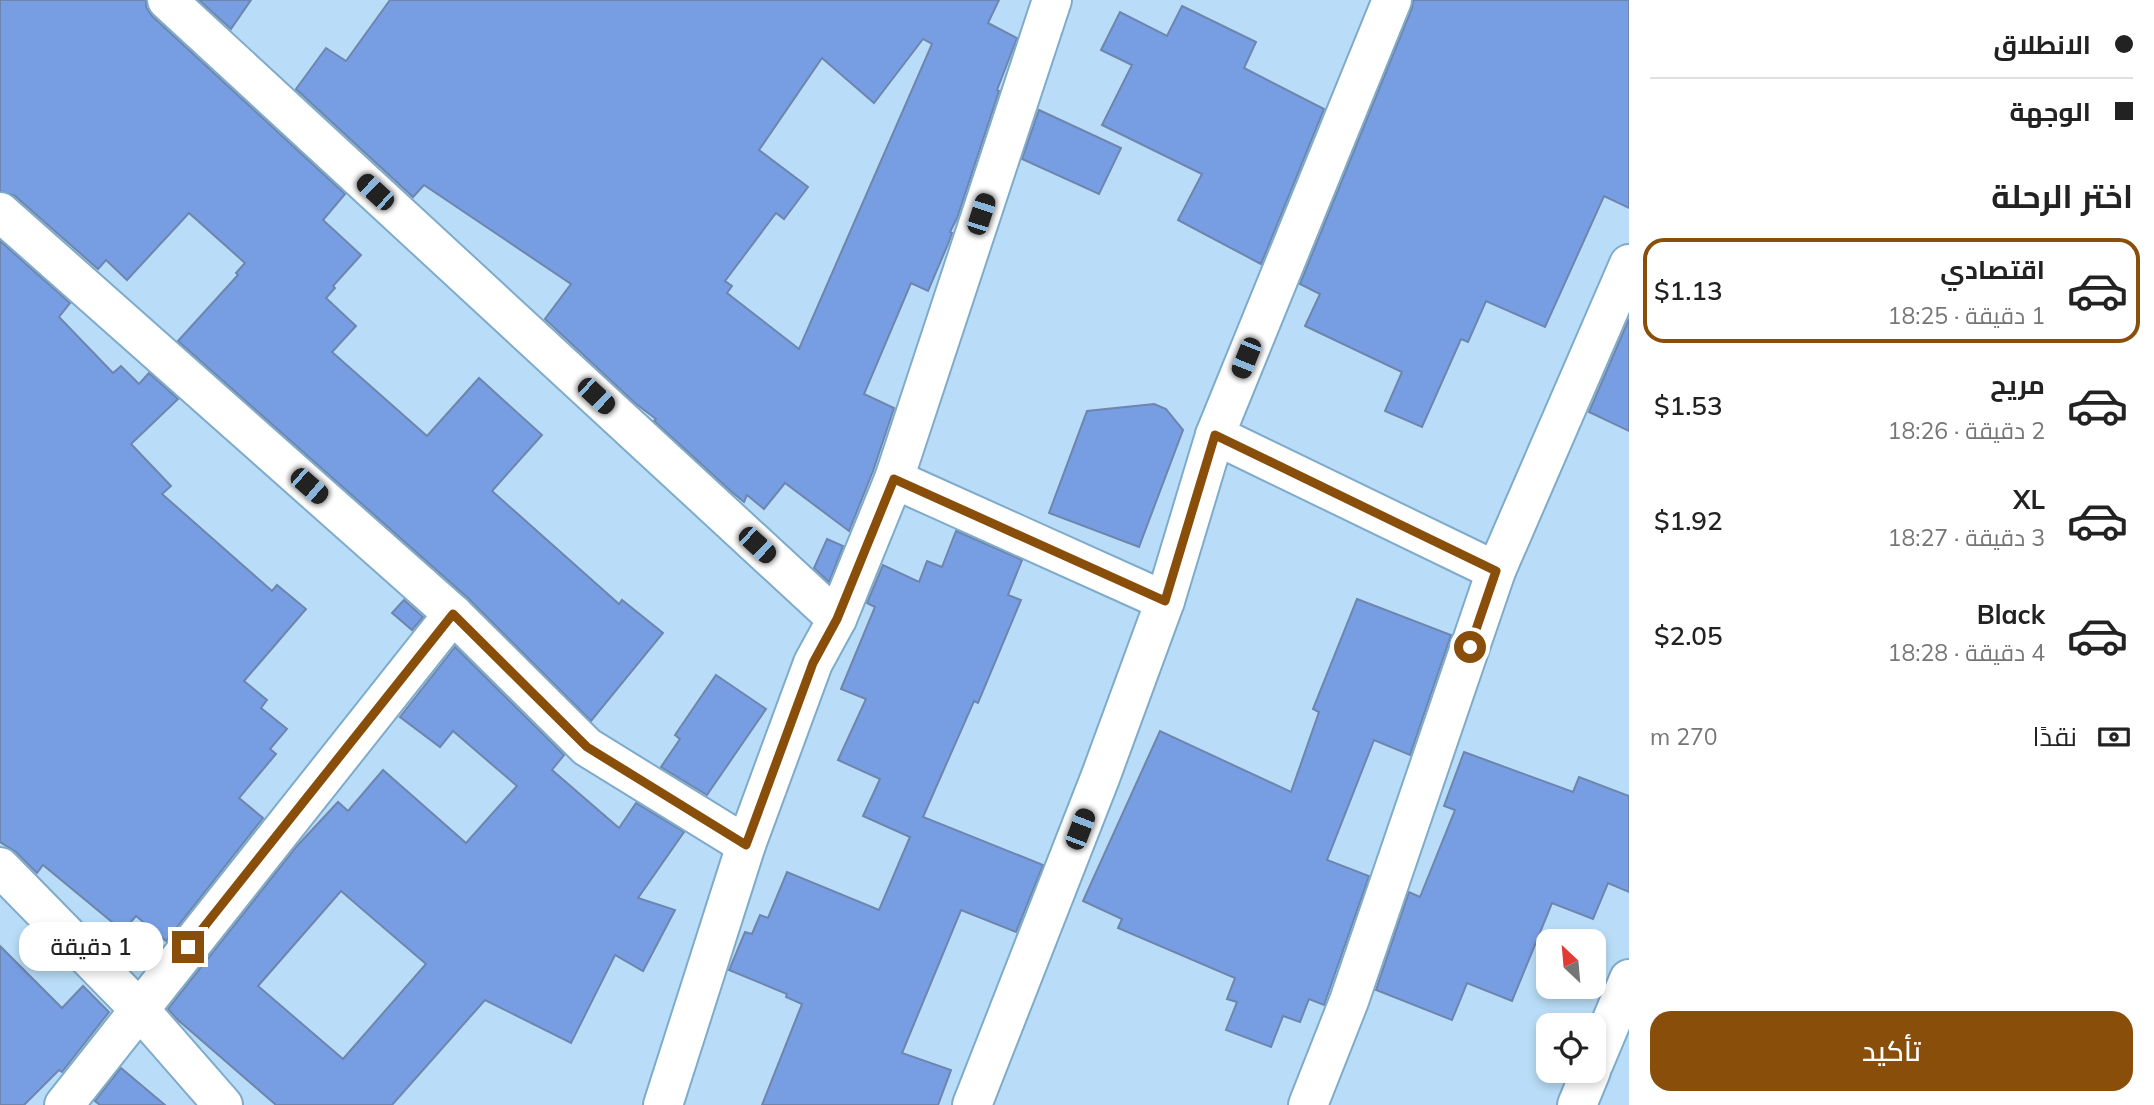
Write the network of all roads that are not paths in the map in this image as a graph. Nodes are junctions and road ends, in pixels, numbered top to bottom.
1 (167, 0) edge
2 (1392, 0) edge
3 (1050, 1) edge
4 (0, 212) edge
5 (1629, 264) edge
6 (1215, 435) junction
7 (894, 479) junction
8 (1496, 571) junction
9 (1165, 601) junction
10 (453, 614) junction
11 (837, 619) junction
12 (746, 845) junction
13 (0, 867) edge
14 (1629, 979) edge
15 (139, 1009) junction
16 (1606, 1034) edge
17 (1586, 1083) edge
18 (64, 1105) edge
19 (223, 1105) edge
20 (663, 1105) edge
21 (972, 1105) edge
22 (1308, 1105) edge
23 (1577, 1105) edge

1 - 11 street
2 - 6 street
3 - 7 street
4 - 10 street
5 - 8 street
6 - 8 street
6 - 9 street
7 - 9 street
7 - 11 street
8 - 22 street
9 - 21 street
10 - 12 street
10 - 15 street
11 - 12 street
12 - 20 street
13 - 15 street
14 - 16 street
15 - 18 street
15 - 19 street
17 - 23 street

